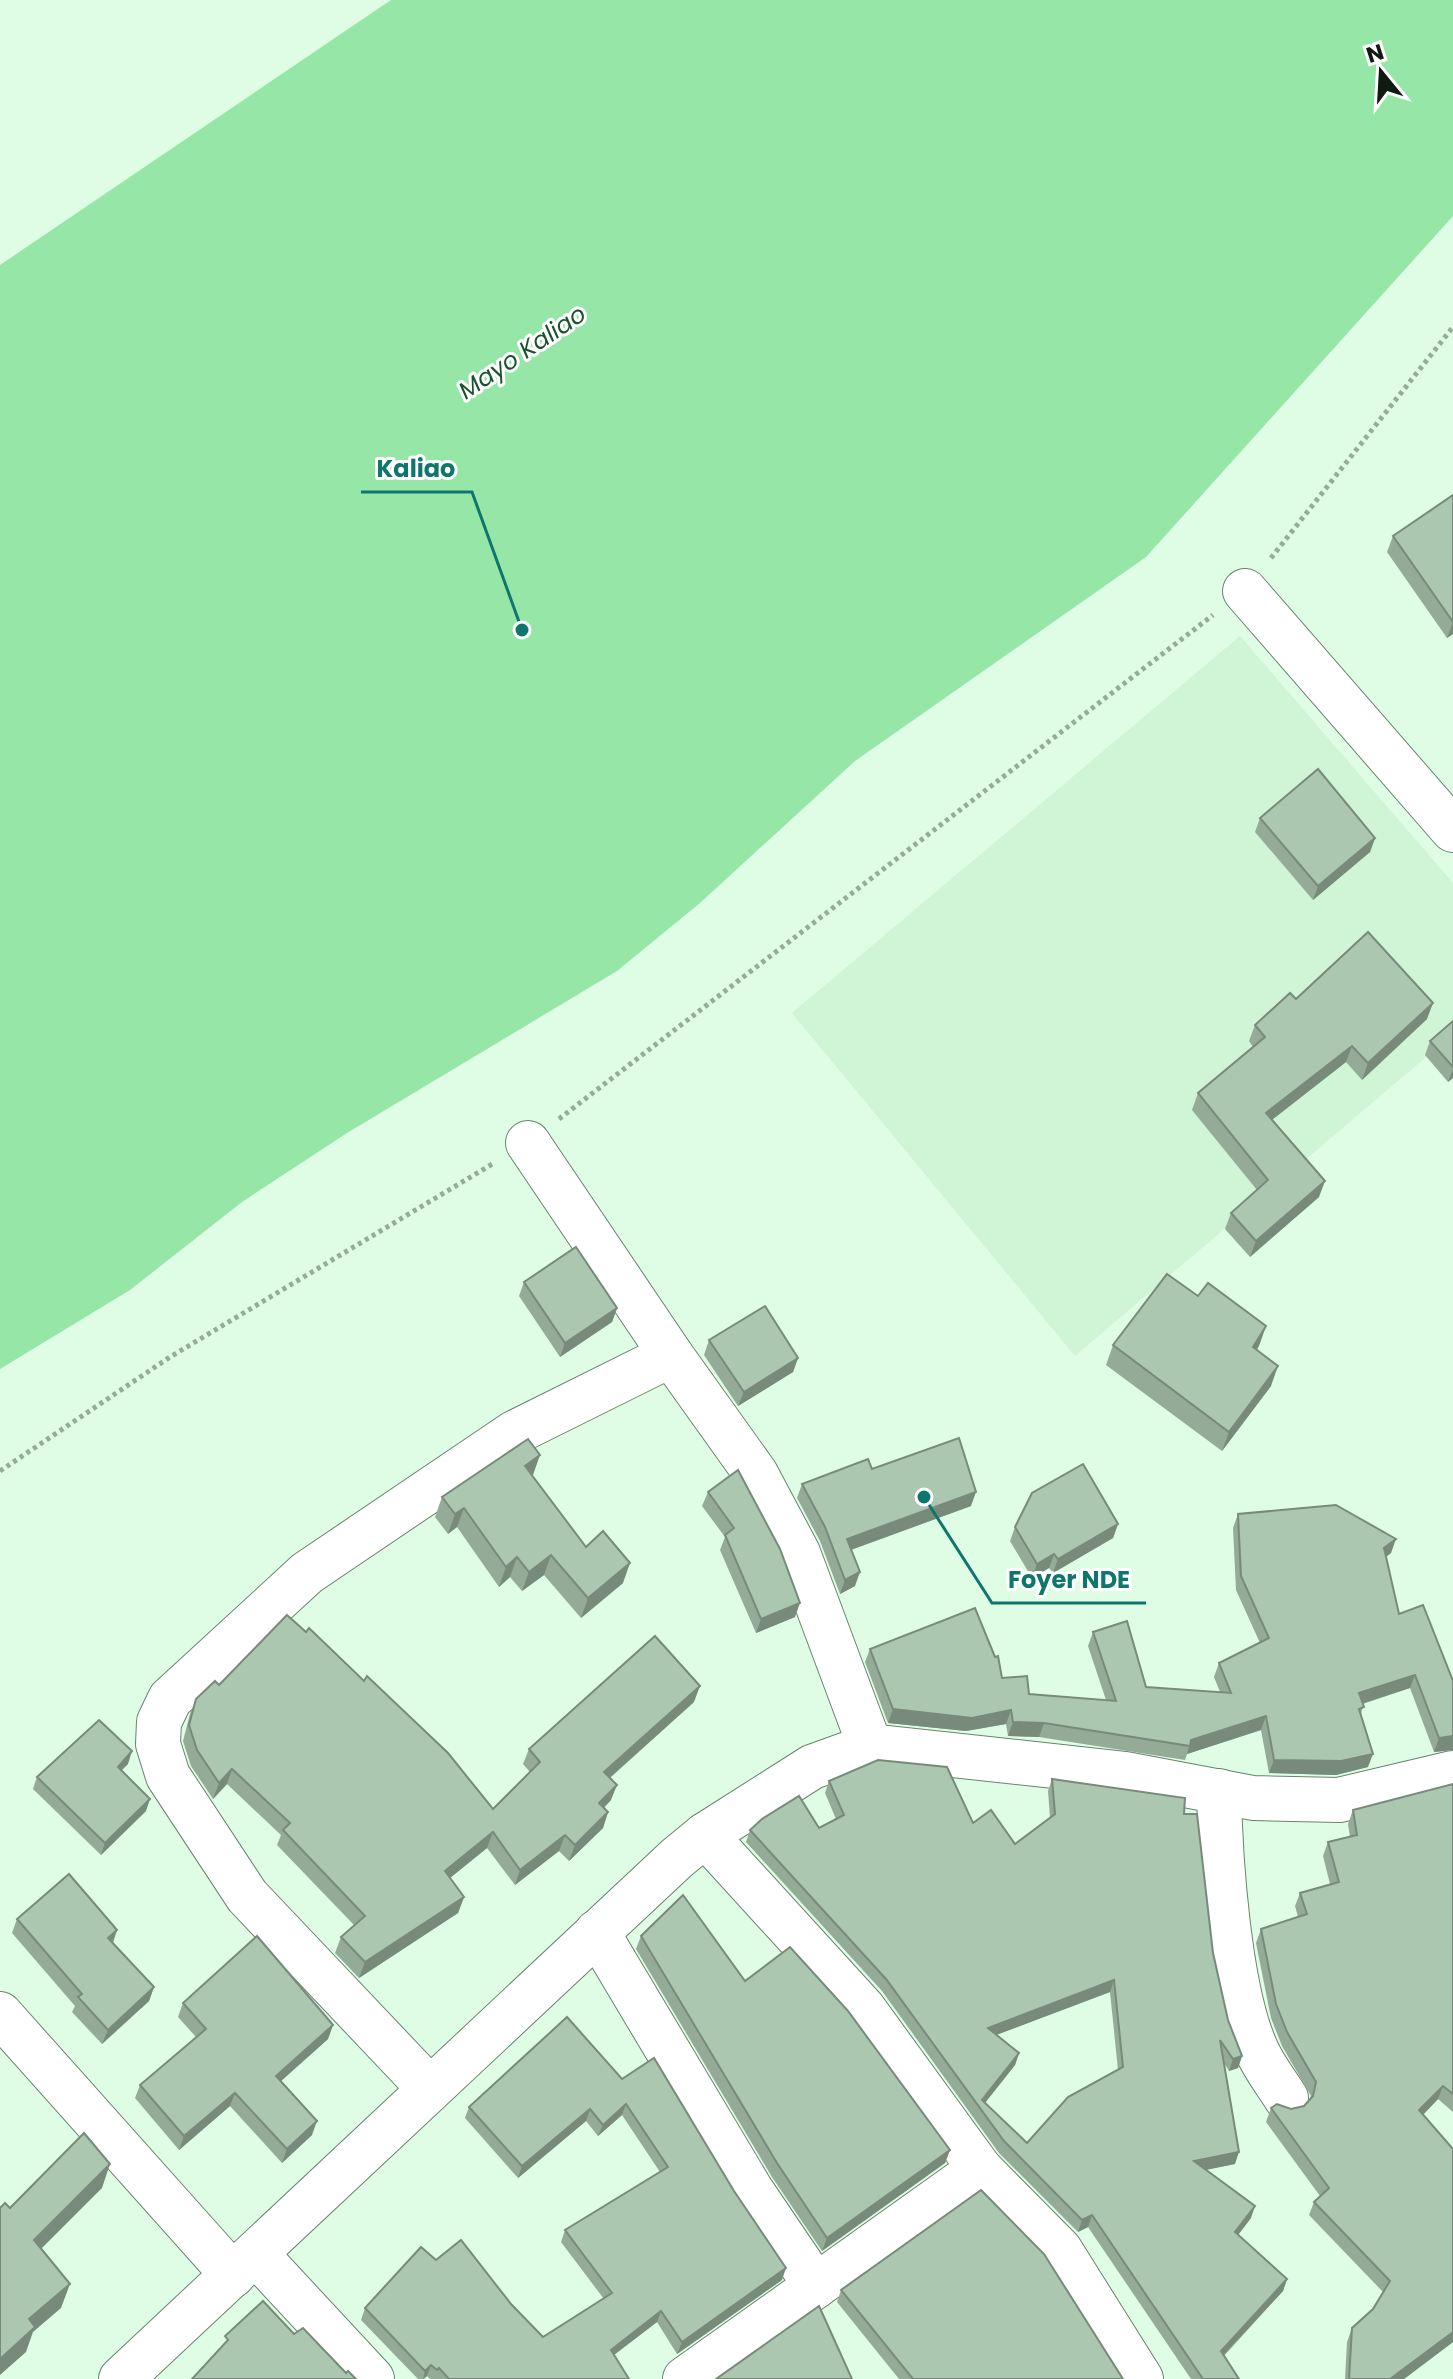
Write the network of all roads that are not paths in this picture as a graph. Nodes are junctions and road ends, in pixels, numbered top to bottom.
1 (1245, 591) road end
2 (1453, 830) edge
3 (528, 1143) road end
4 (671, 1355) junction
5 (870, 1746) junction
6 (1453, 1773) edge
7 (1219, 1791) junction
8 (705, 1835) junction
9 (597, 1932) junction
10 (0, 2014) edge
11 (430, 2089) junction
12 (1286, 2098) dead end
13 (980, 2169) junction
14 (245, 2264) junction
15 (816, 2286) junction
16 (121, 2379) edge
17 (372, 2379) edge
18 (685, 2379) edge
19 (1141, 2379) edge

1 - 2 street
3 - 4 street
4 - 5 street
4 - 11 street
5 - 7 street
5 - 8 street
6 - 7 street
7 - 12 street
8 - 9 street
8 - 13 street
9 - 11 street
9 - 15 street
10 - 14 street
11 - 14 street
13 - 15 street
13 - 19 street
14 - 16 street
14 - 17 street
15 - 18 street

